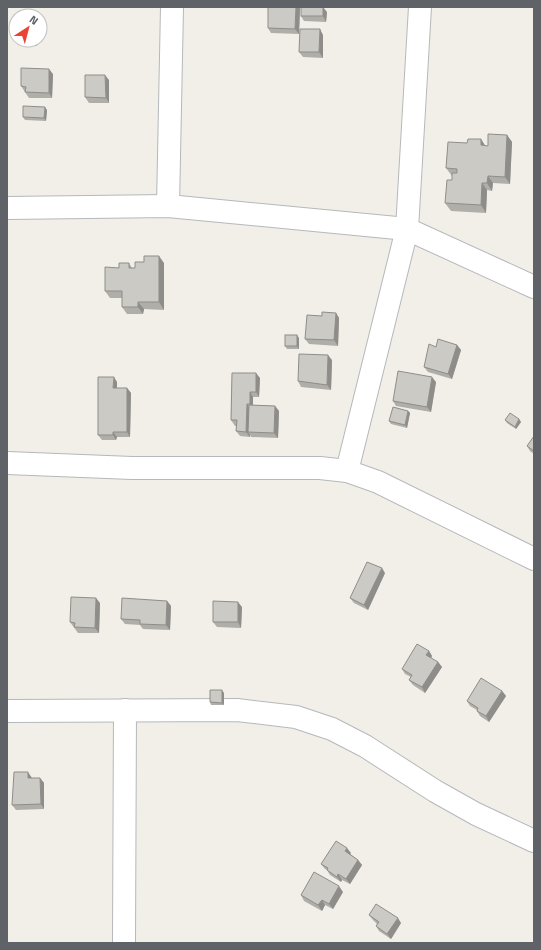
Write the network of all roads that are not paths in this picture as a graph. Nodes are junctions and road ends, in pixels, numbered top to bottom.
1 (172, 7) edge
2 (420, 7) edge
3 (168, 206) junction
4 (7, 208) edge
5 (407, 229) junction
6 (534, 287) edge
7 (7, 463) edge
8 (347, 471) junction
9 (534, 559) edge
10 (125, 710) junction
11 (7, 711) edge
12 (534, 841) edge
13 (124, 943) edge

1 - 3 street
2 - 5 street
3 - 4 street
3 - 5 street
5 - 6 street
5 - 8 street
7 - 8 street
8 - 9 street
10 - 11 street
10 - 12 street
10 - 13 street

